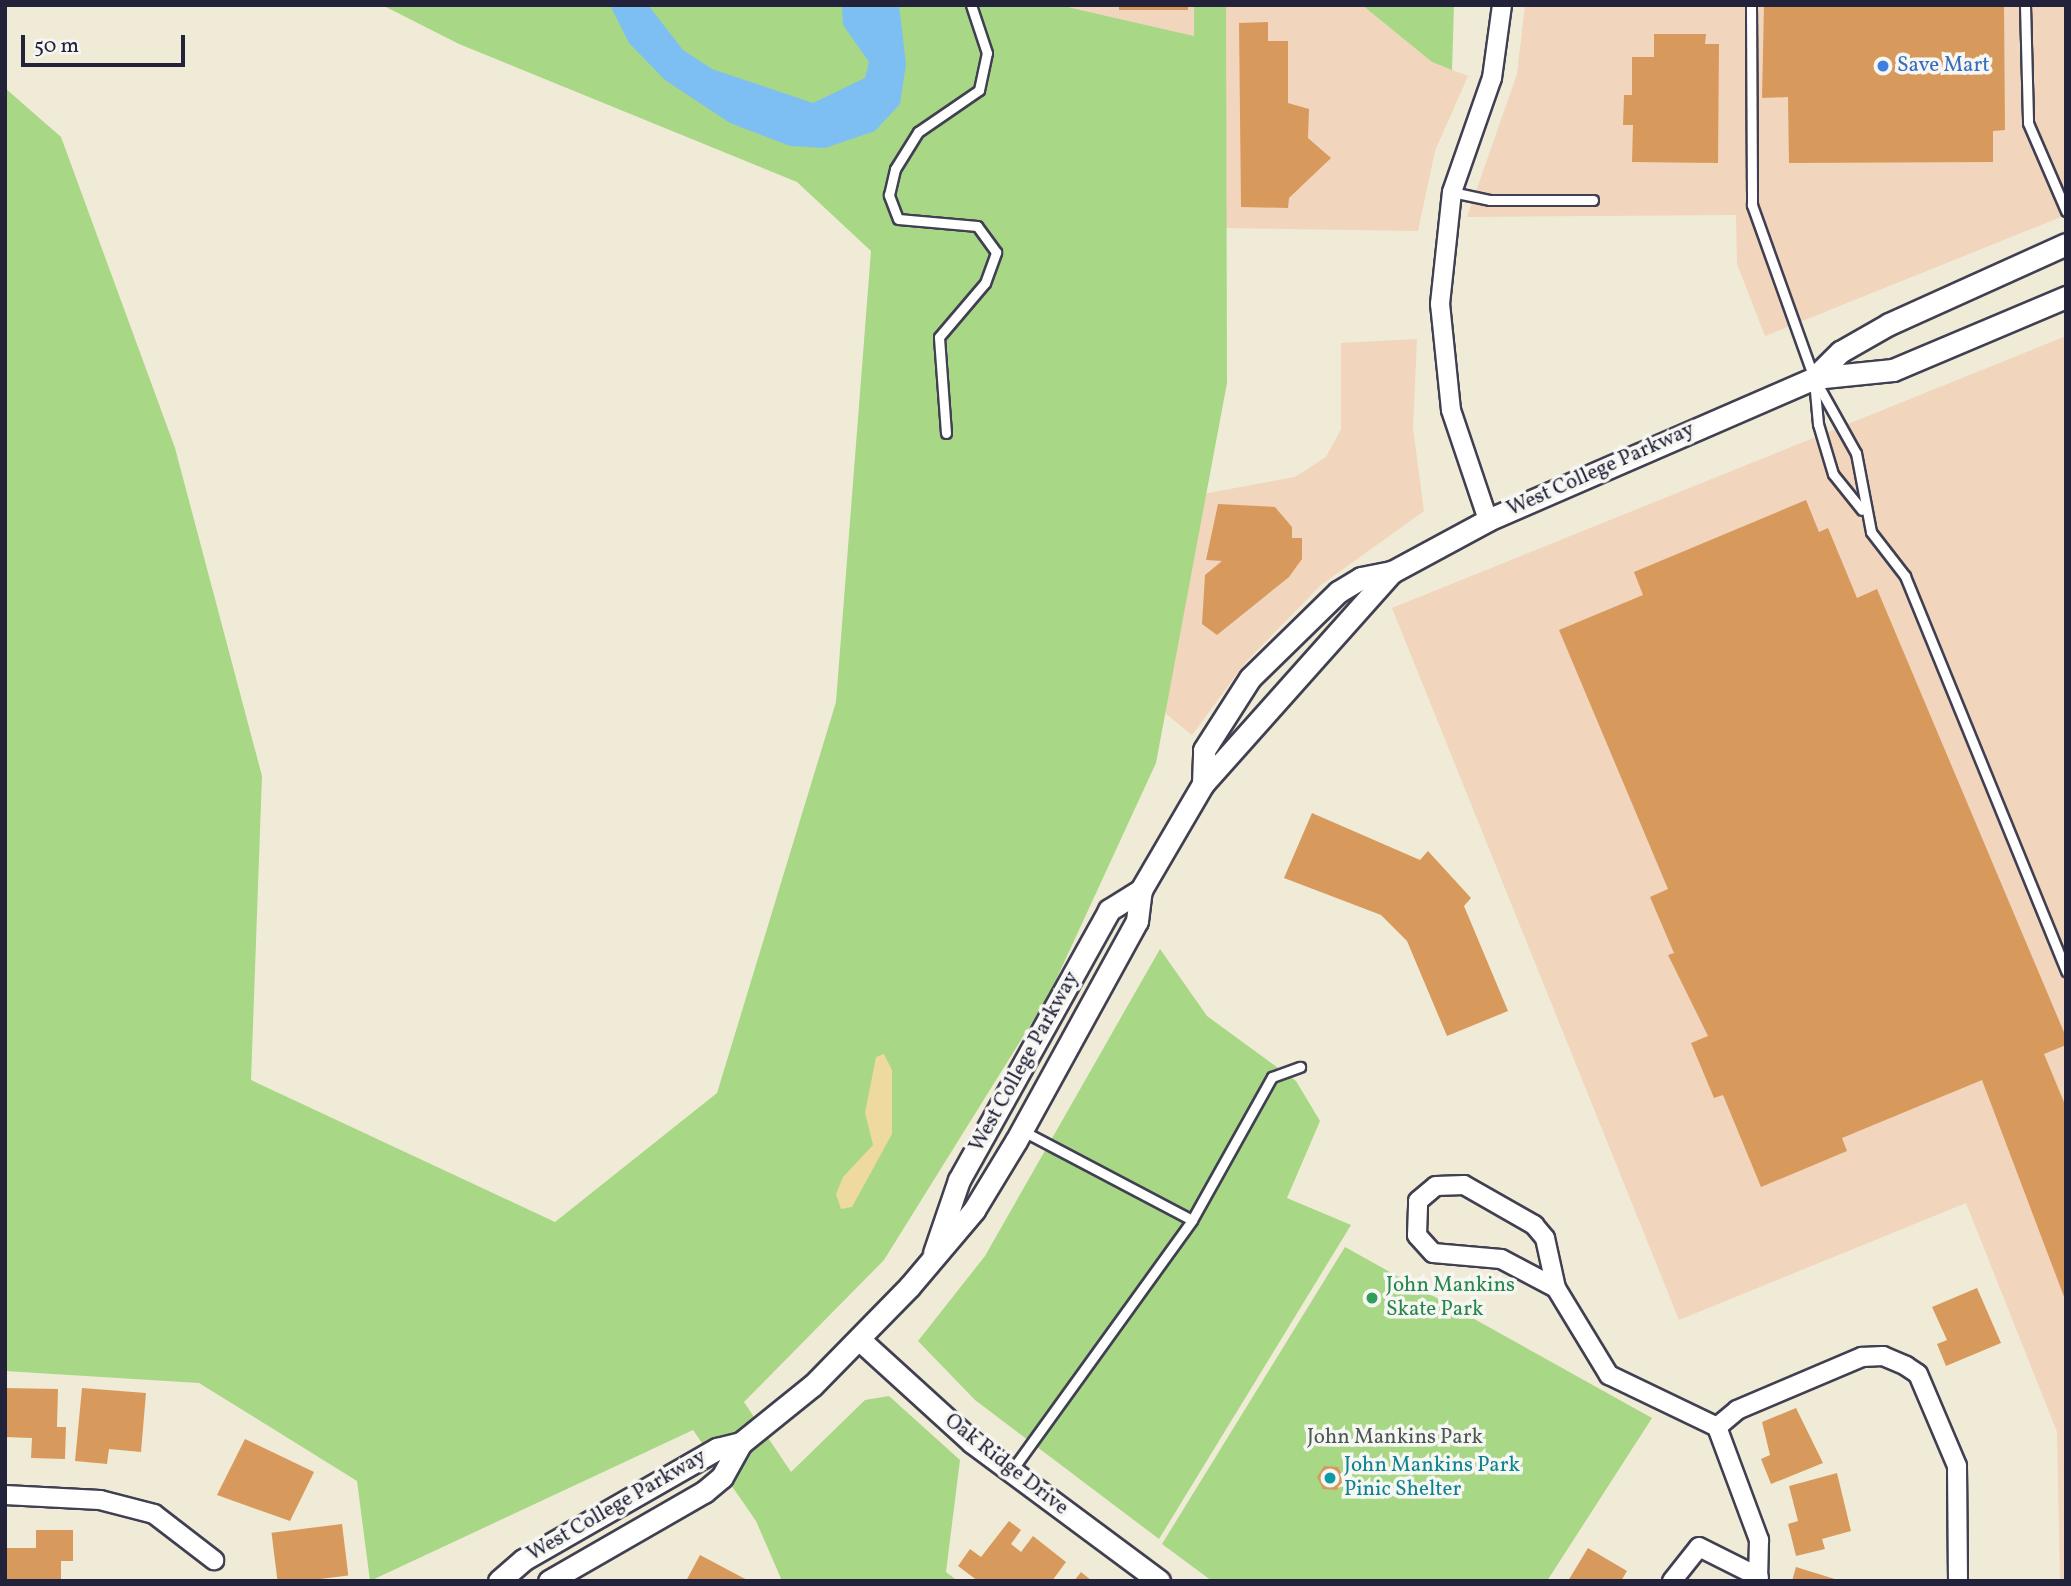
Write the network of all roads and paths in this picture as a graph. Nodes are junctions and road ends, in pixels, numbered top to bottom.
1 (971, 5) edge
2 (1502, 5) edge
3 (1751, 5) edge
4 (2025, 5) edge
5 (1452, 192) junction
6 (1593, 200) dead end
7 (2066, 211) edge
8 (2066, 244) edge
9 (2066, 297) edge
10 (1814, 378) junction
11 (946, 433) dead end
12 (1862, 510) junction
13 (1488, 520) junction
14 (1392, 572) junction
15 (1203, 783) junction
16 (1141, 890) junction
17 (2066, 971) edge
18 (1300, 1068) dead end
19 (1021, 1130) junction
20 (1192, 1220) junction
21 (934, 1253) junction
22 (1556, 1288) junction
23 (860, 1340) junction
24 (1717, 1427) junction
25 (741, 1443) junction
26 (1011, 1472) junction
27 (5, 1495) edge
28 (214, 1560) dead end
29 (1759, 1579) edge
30 (499, 1581) edge
31 (549, 1581) edge
32 (1159, 1581) edge
33 (1672, 1581) edge
34 (1958, 1581) edge

1 - 11 lane
2 - 5 street
3 - 10 lane
4 - 7 lane
5 - 6 lane
5 - 13 street
8 - 10 street, West College Parkway
9 - 10 street, West College Parkway
10 - 12 lane
10 - 12 lane
10 - 13 street, West College Parkway
12 - 17 lane
13 - 14 street, West College Parkway
14 - 15 street, West College Parkway
14 - 15 street, West College Parkway
15 - 16 street, West College Parkway
16 - 19 street, West College Parkway
16 - 21 street, West College Parkway
18 - 20 lane
19 - 20 lane
19 - 21 street, West College Parkway
20 - 26 lane
21 - 23 street, West College Parkway
22 - 22 street
22 - 24 street
23 - 25 street, West College Parkway
23 - 26 street, Oak Ridge Drive
24 - 29 street
24 - 34 street
25 - 30 street, West College Parkway
25 - 31 street, West College Parkway
26 - 32 street, Oak Ridge Drive
27 - 28 street
29 - 33 street

